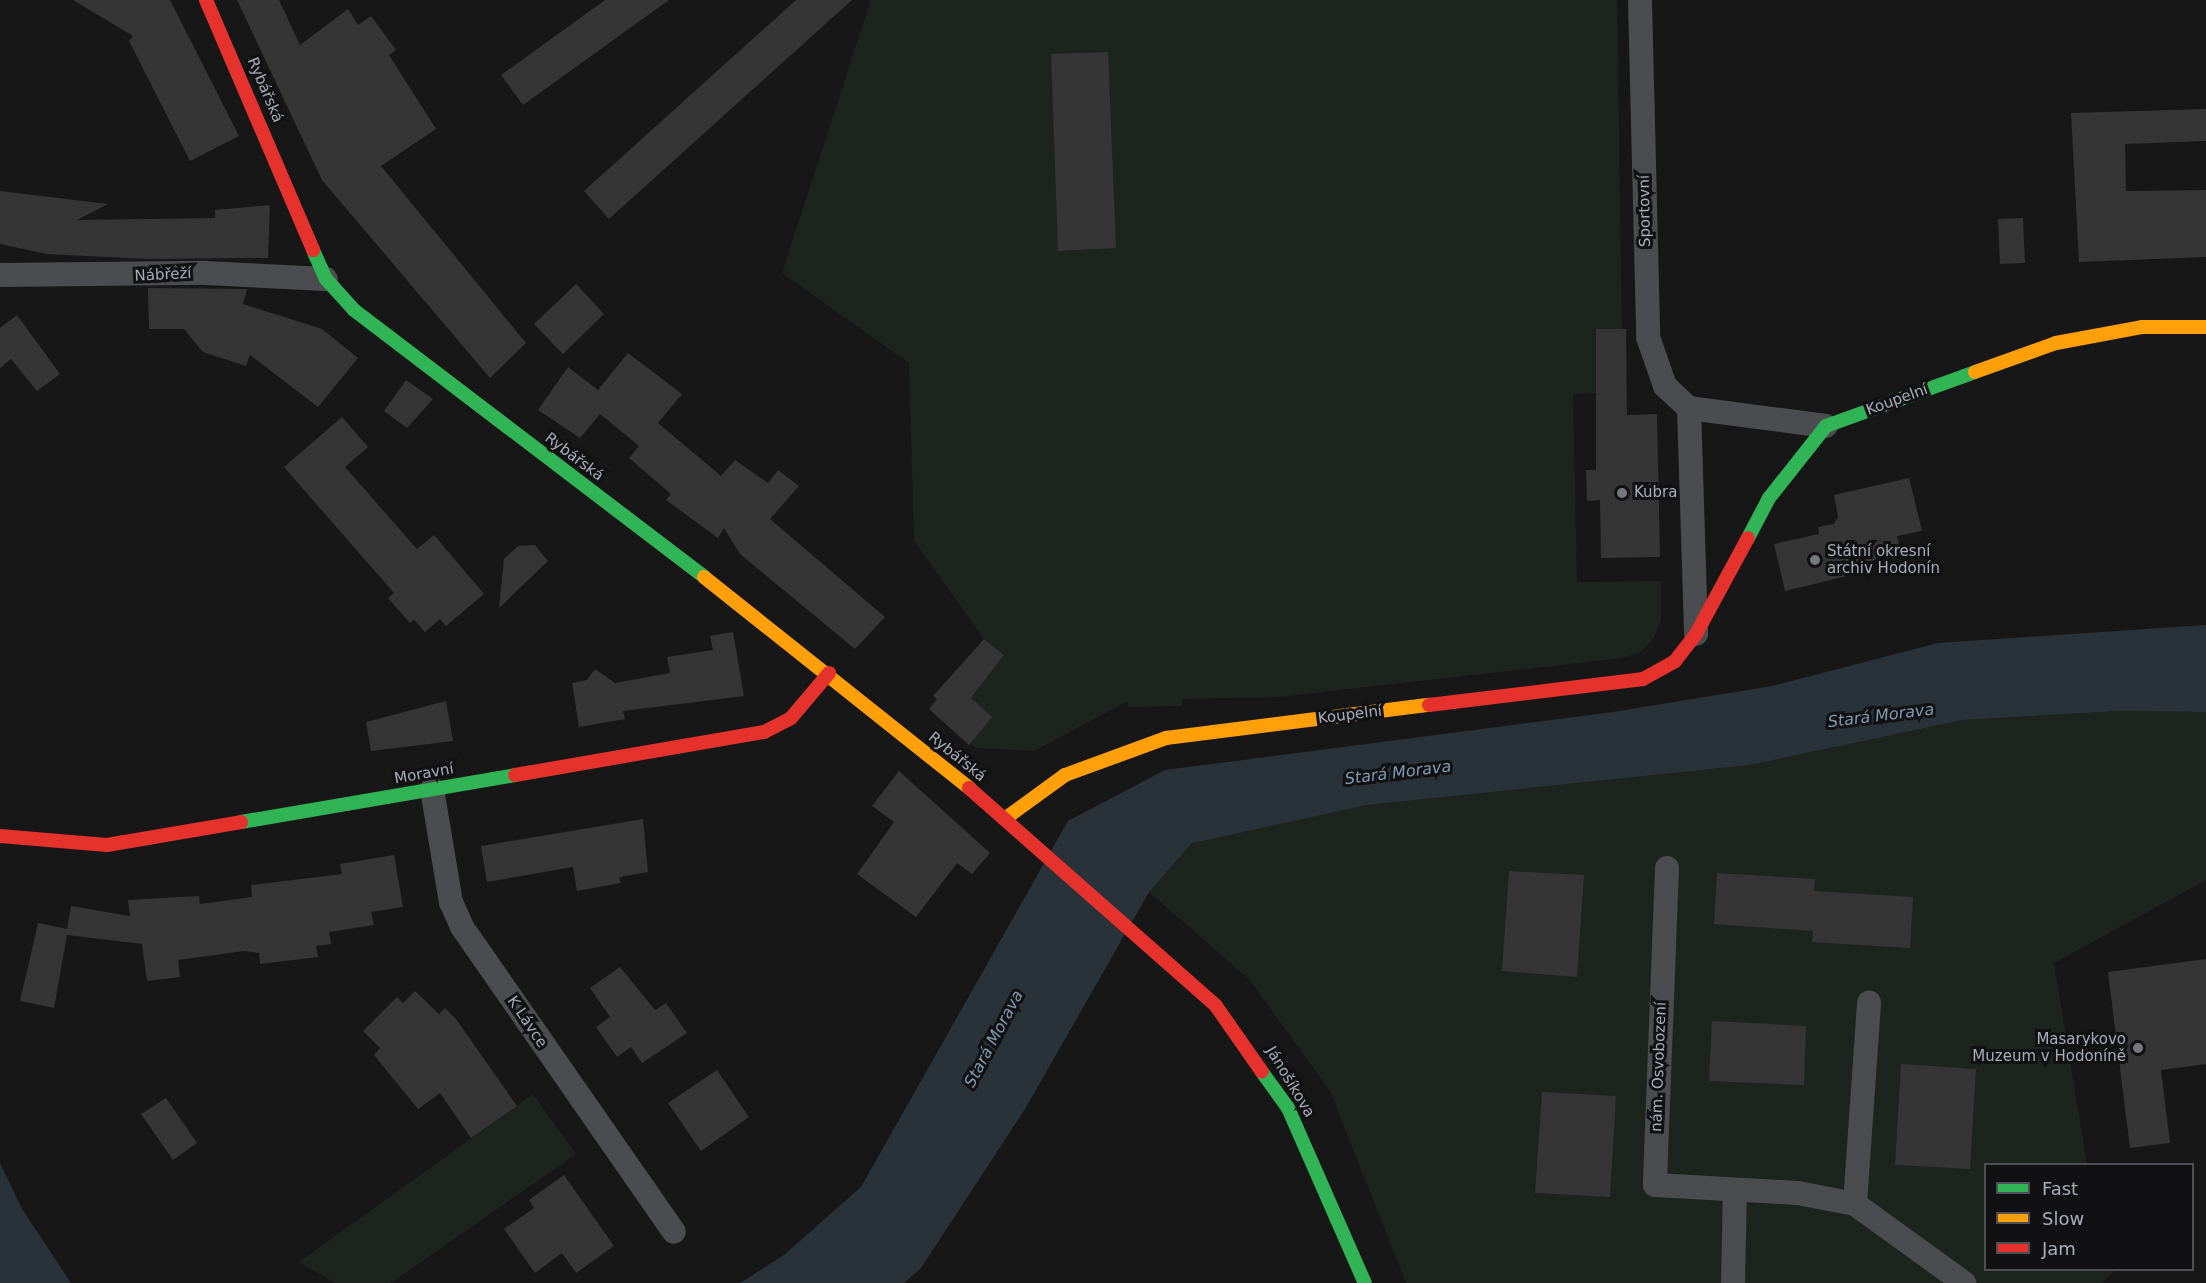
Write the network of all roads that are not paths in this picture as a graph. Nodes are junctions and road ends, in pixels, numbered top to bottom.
1 (206, 0) edge
2 (1640, 0) edge
3 (0, 275) edge
4 (327, 279) junction
5 (2206, 327) edge
6 (1689, 408) junction
7 (1826, 426) junction
8 (1696, 634) junction
9 (830, 673) junction
10 (432, 789) junction
11 (1006, 818) junction
12 (0, 836) edge
13 (1042, 848) joint
14 (1667, 868) dead end
15 (1869, 1002) dead end
16 (1735, 1190) junction
17 (1855, 1204) junction
18 (674, 1232) dead end
19 (1365, 1283) edge
20 (1733, 1283) edge
21 (1964, 1283) edge

1 - 4 street, Rybářská
2 - 6 street, Sportovní
3 - 4 street, Nábřeží
4 - 9 street, Rybářská
5 - 7 street, Koupelní
6 - 7 street
6 - 8 street
7 - 8 street, Koupelní
8 - 11 street, Koupelní
9 - 10 street, Moravní
9 - 11 street, Rybářská
10 - 12 street, Moravní
10 - 18 street, K Lávce
11 - 13 street, Rybářská
13 - 19 street, Jánošíkova
14 - 16 street, nám. Osvobození
15 - 17 street
16 - 17 street, nám. Osvobození
16 - 20 street
17 - 21 street, nám. Osvobození

